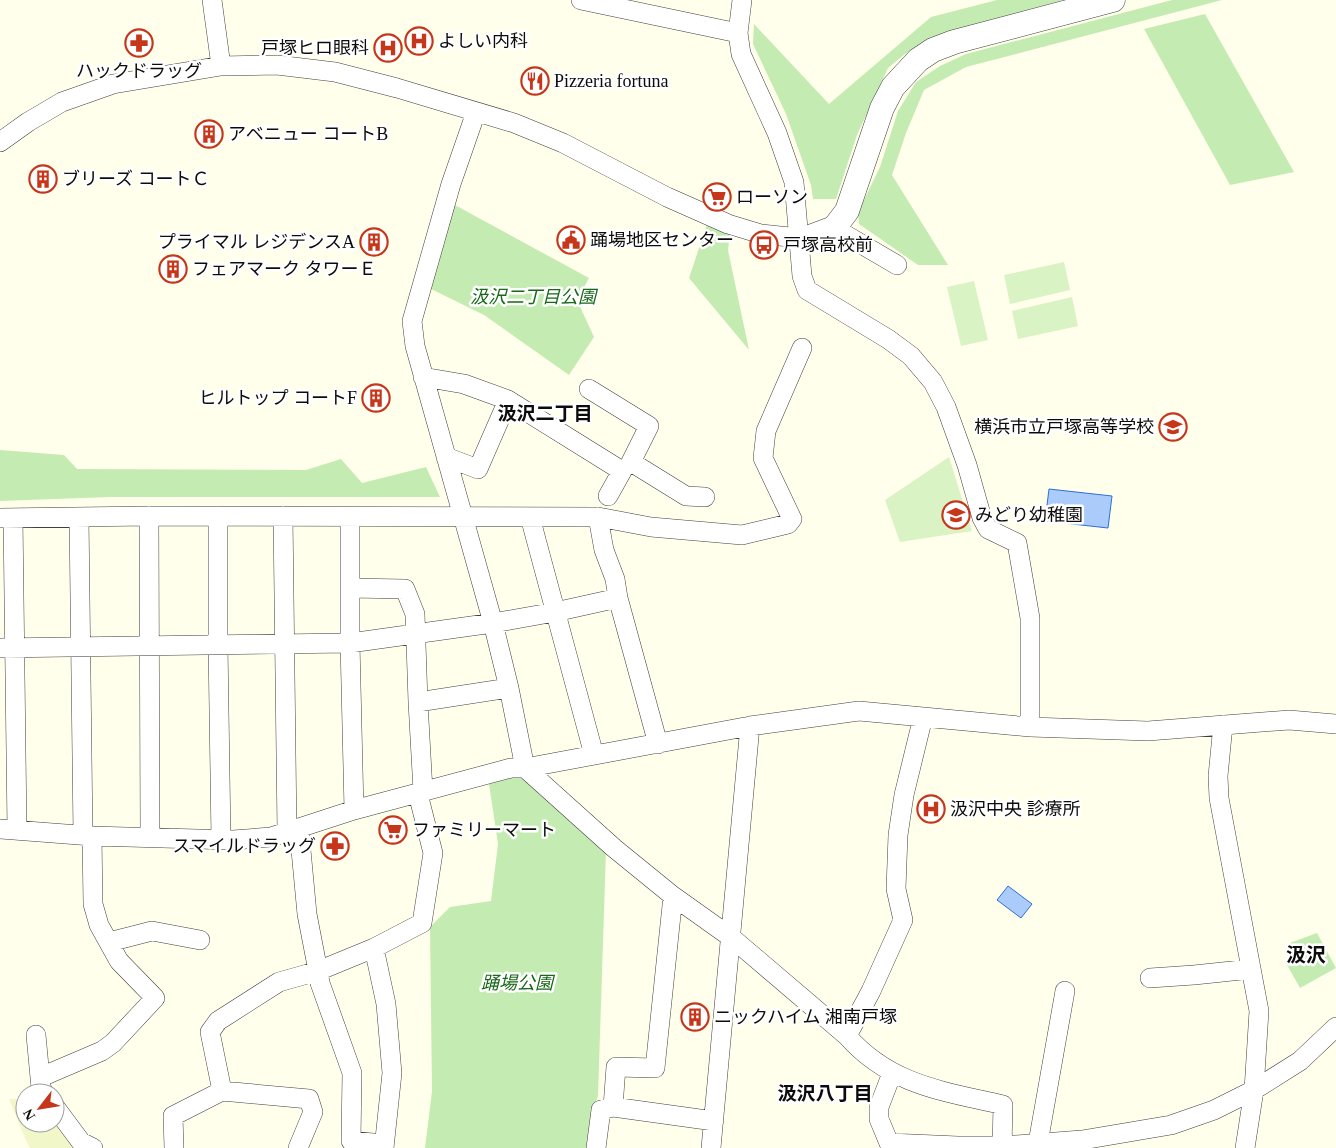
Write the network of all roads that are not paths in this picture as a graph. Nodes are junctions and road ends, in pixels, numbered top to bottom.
1 (212, 0) edge
2 (581, 0) edge
3 (742, 0) edge
4 (1113, 0) edge
5 (738, 33) junction
6 (221, 66) junction
7 (476, 112) junction
8 (0, 142) edge
9 (834, 228) junction
10 (799, 238) junction
11 (898, 265) dead end
12 (802, 348) dead end
13 (423, 377) junction
14 (589, 389) dead end
15 (508, 400) junction
16 (446, 457) junction
17 (626, 466) junction
18 (608, 496) dead end
19 (705, 497) dead end
20 (149, 516) junction
21 (218, 516) junction
22 (283, 516) junction
23 (350, 516) junction
24 (464, 516) junction
25 (79, 517) junction
26 (530, 517) junction
27 (598, 517) junction
28 (6, 518) edge
29 (351, 588) junction
30 (618, 598) junction
31 (555, 612) junction
32 (492, 623) junction
33 (416, 633) junction
34 (350, 643) junction
35 (285, 644) junction
36 (218, 645) junction
37 (150, 646) junction
38 (81, 647) junction
39 (7, 648) edge
40 (510, 688) junction
41 (418, 702) junction
42 (923, 717) junction
43 (1336, 724) edge
44 (1223, 725) junction
45 (750, 726) junction
46 (1030, 727) junction
47 (658, 744) junction
48 (594, 756) junction
49 (525, 768) junction
50 (420, 792) junction
51 (354, 810) junction
52 (9, 830) edge
53 (293, 831) junction
54 (88, 836) junction
55 (150, 837) junction
56 (221, 839) junction
57 (673, 896) junction
58 (732, 938) junction
59 (200, 940) dead end
60 (110, 942) junction
61 (374, 948) junction
62 (1251, 969) junction
63 (318, 971) junction
64 (1150, 978) dead end
65 (1065, 991) dead end
66 (1336, 1027) edge
67 (36, 1035) dead end
68 (847, 1036) junction
69 (892, 1073) junction
70 (42, 1083) edge
71 (46, 1083) edge
72 (1254, 1090) junction
73 (222, 1091) junction
74 (613, 1108) junction
75 (65, 1121) edge
76 (714, 1121) junction
77 (1038, 1143) junction
78 (1083, 1144) edge
79 (384, 1146) edge
80 (890, 1146) edge
81 (1002, 1147) edge
82 (93, 1148) edge
83 (174, 1148) edge
84 (298, 1148) edge
85 (596, 1148) edge
86 (711, 1148) edge
87 (1245, 1148) edge

1 - 6 street
2 - 5 street
3 - 5 street
4 - 9 street
5 - 10 street
6 - 7 street
6 - 8 street
7 - 10 street
7 - 13 street
9 - 10 street
9 - 11 street
10 - 46 street
12 - 27 street
13 - 15 street
13 - 16 street
14 - 17 street
15 - 16 street
15 - 17 street
16 - 24 street
17 - 18 street
17 - 19 street
20 - 21 street
20 - 25 street
20 - 37 street
21 - 22 street
21 - 36 street
22 - 23 street
22 - 35 street
23 - 24 street
23 - 29 street
24 - 26 street
24 - 32 street
25 - 28 street
25 - 38 street
26 - 27 street
26 - 31 street
27 - 30 street
28 - 39 street
29 - 33 street
29 - 34 street
30 - 31 street
30 - 47 street
31 - 32 street
31 - 48 street
32 - 33 street
32 - 40 street
33 - 34 street
33 - 41 street
34 - 35 street
34 - 51 street
35 - 36 street
35 - 53 street
36 - 37 street
36 - 56 street
37 - 38 street
37 - 55 street
38 - 39 street
38 - 54 street
39 - 52 street
40 - 41 street
40 - 49 street
41 - 50 street
42 - 45 street
42 - 46 street
42 - 68 street
43 - 44 street
44 - 46 street
44 - 62 street
45 - 47 street
45 - 58 street
47 - 48 street
48 - 49 street
49 - 50 street
49 - 57 street
50 - 51 street
50 - 61 street
51 - 53 street
52 - 54 street
53 - 56 street
53 - 63 street
54 - 55 street
54 - 60 street
55 - 56 street
57 - 58 street
57 - 74 street
58 - 68 street
58 - 76 street
59 - 60 street
60 - 71 street
61 - 63 street
61 - 79 street
62 - 64 street
62 - 72 street
63 - 73 street
63 - 79 street
65 - 77 street
66 - 72 street
67 - 70 street
68 - 69 street
69 - 80 street
69 - 81 street
72 - 78 street
72 - 87 street
73 - 83 street
73 - 84 street
74 - 76 street
74 - 85 street
75 - 82 street
76 - 86 street
77 - 78 street
77 - 81 street
80 - 81 street

